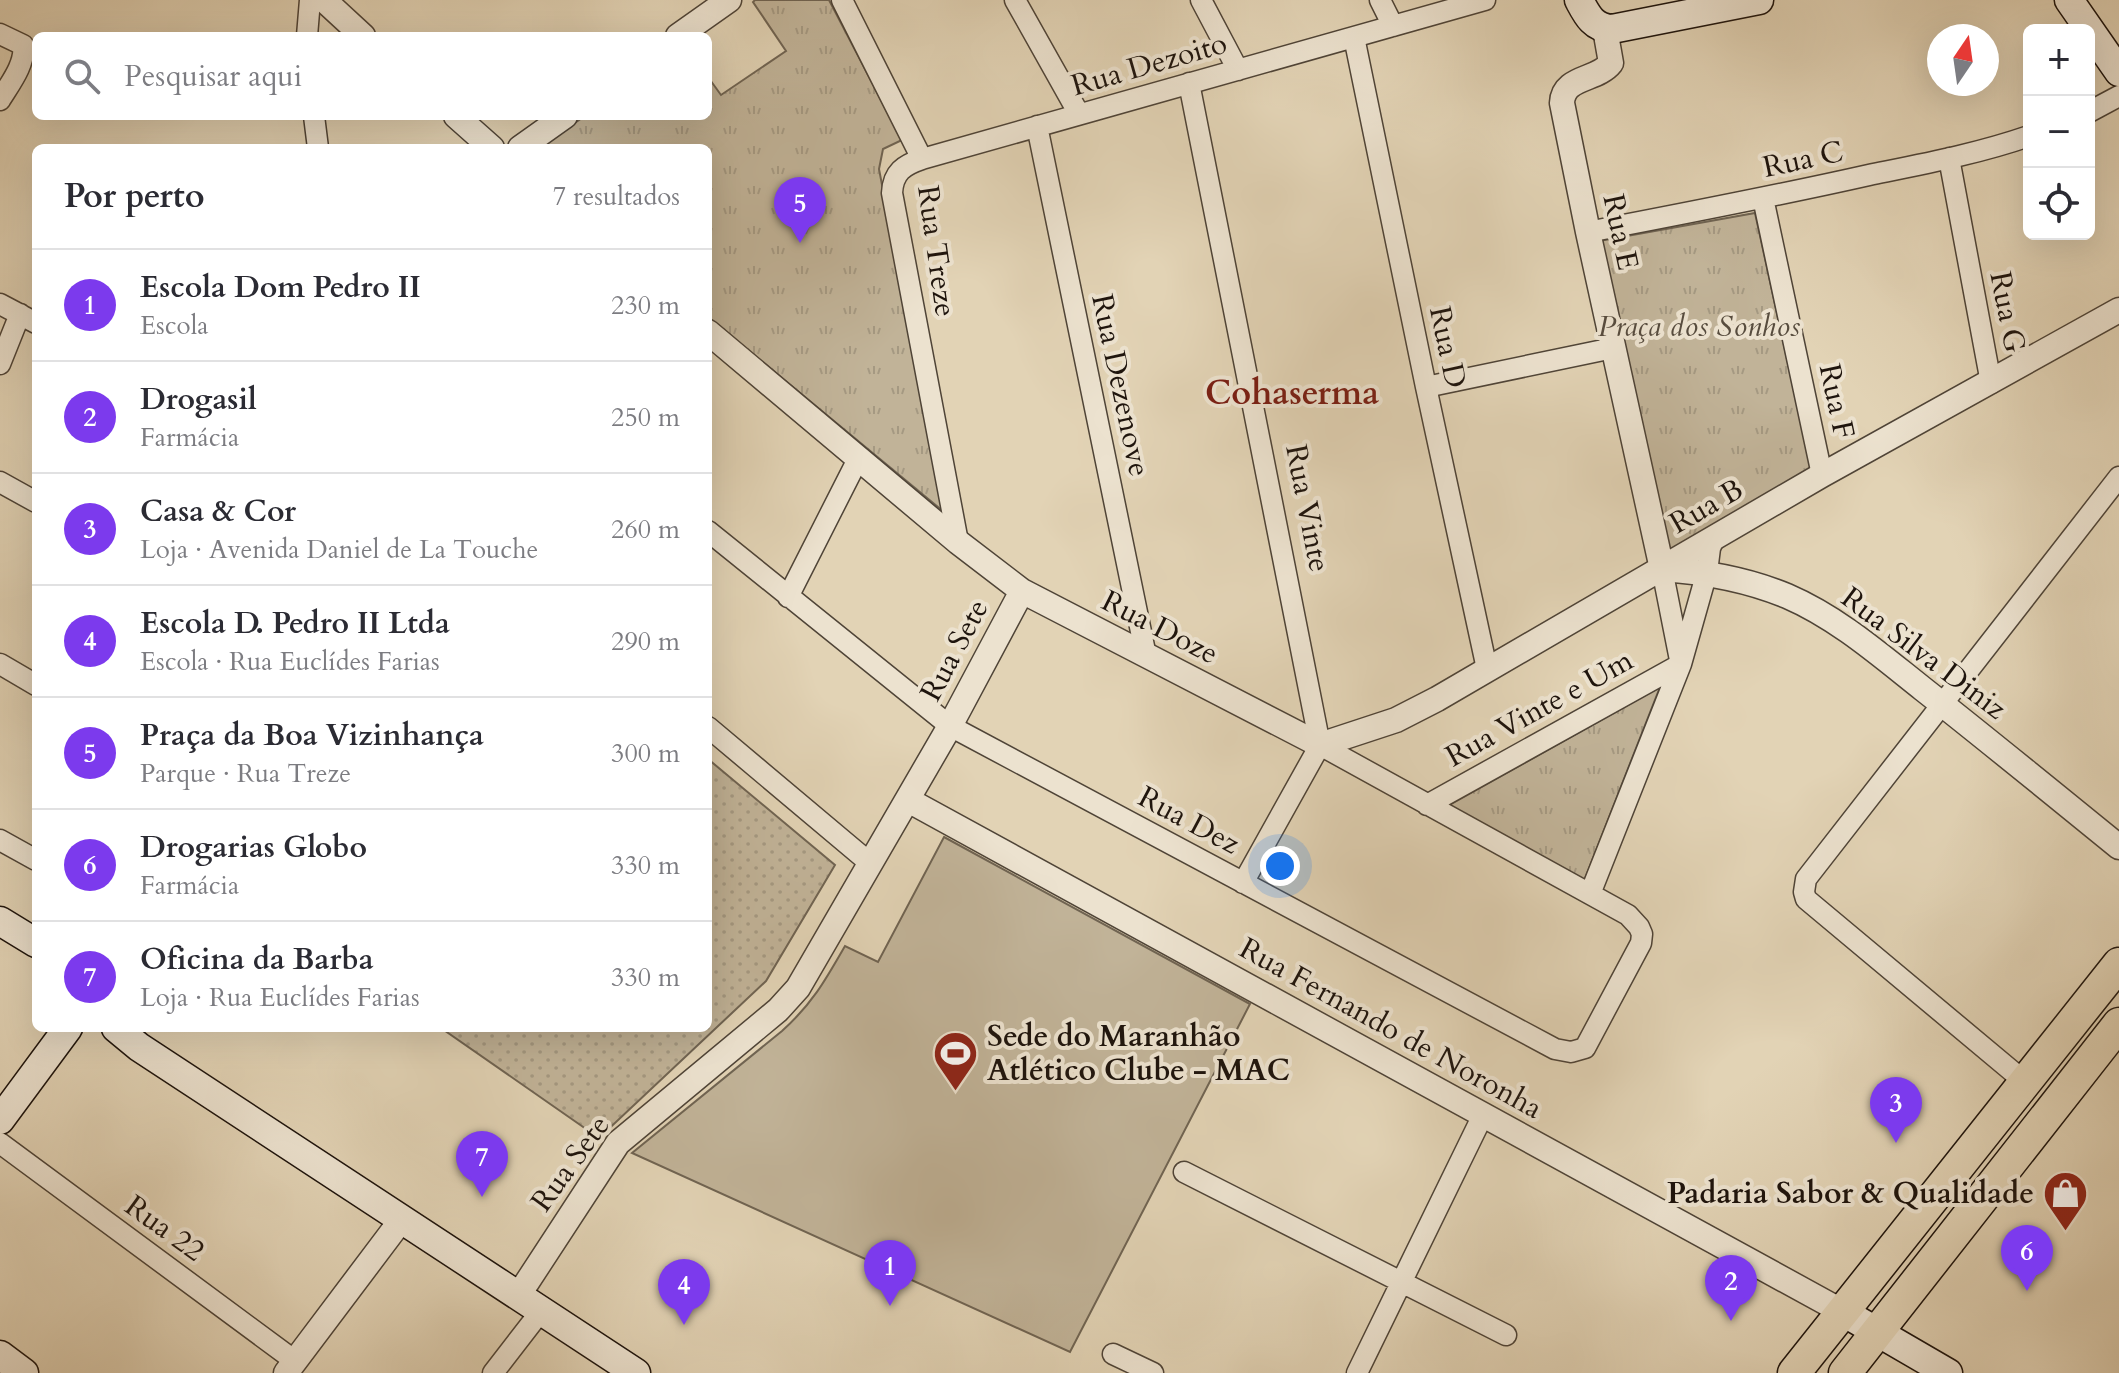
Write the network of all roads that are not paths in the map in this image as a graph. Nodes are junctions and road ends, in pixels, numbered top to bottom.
1 (310, 0) edge
2 (324, 0) edge
3 (729, 0) edge
4 (842, 0) edge
5 (1015, 0) edge
6 (1201, 0) edge
7 (1380, 0) edge
8 (1485, 0) edge
9 (1579, 0) edge
10 (1759, 0) edge
11 (2069, 0) edge
12 (1393, 26) junction
13 (1605, 29) junction
14 (307, 32) edge
15 (359, 32) edge
16 (684, 32) edge
17 (0, 34) edge
18 (1354, 37) junction
19 (1238, 70) junction
20 (2119, 72) edge
21 (1189, 83) junction
22 (2119, 96) edge
23 (0, 100) edge
24 (2095, 109) edge
25 (1079, 114) junction
26 (314, 120) edge
27 (460, 120) edge
28 (559, 120) edge
29 (1037, 126) junction
30 (2023, 138) edge
31 (318, 144) edge
32 (488, 144) edge
33 (526, 144) edge
34 (1949, 158) junction
35 (922, 159) junction
36 (1763, 198) junction
37 (1588, 232) junction
38 (0, 304) edge
39 (2119, 310) edge
40 (28, 319) edge
41 (712, 335) edge
42 (1613, 348) junction
43 (0, 364) edge
44 (1991, 383) junction
45 (1426, 387) junction
46 (858, 459) junction
47 (1822, 475) junction
48 (2119, 477) edge
49 (0, 482) edge
50 (32, 500) edge
51 (712, 534) edge
52 (1714, 539) junction
53 (958, 542) junction
54 (1662, 569) junction
55 (1707, 572) junction
56 (1022, 591) junction
57 (788, 597) junction
58 (1146, 656) junction
59 (0, 664) edge
60 (1681, 664) junction
61 (1487, 669) junction
62 (32, 683) edge
63 (1943, 705) junction
64 (950, 726) junction
65 (712, 730) edge
66 (1320, 745) junction
67 (908, 800) junction
68 (1427, 805) junction
69 (0, 840) edge
70 (2119, 847) edge
71 (32, 858) edge
72 (871, 864) junction
73 (1243, 883) junction
74 (1590, 894) junction
75 (1628, 915) joint
76 (0, 921) edge
77 (32, 941) edge
78 (2119, 964) edge
79 (2119, 1024) edge
80 (65, 1032) edge
81 (121, 1032) edge
82 (2025, 1082) junction
83 (1483, 1115) junction
84 (0, 1120) edge
85 (0, 1143) edge
86 (1184, 1172) dead end
87 (402, 1219) junction
88 (1401, 1282) junction
89 (530, 1303) junction
90 (1843, 1312) junction
91 (1878, 1331) junction
92 (1506, 1335) dead end
93 (1113, 1354) dead end
94 (290, 1367) edge
95 (493, 1373) edge
96 (636, 1373) edge
97 (1153, 1373) edge
98 (1357, 1373) edge
99 (1794, 1373) edge
100 (1845, 1373) edge
101 (1948, 1373) edge

1 - 14 street
2 - 15 street
3 - 16 street
4 - 35 street, Rua Treze
5 - 25 street
6 - 19 street
7 - 12 street
8 - 12 street, Rua Dezoito
9 - 13 main road
10 - 13 main road
11 - 20 main road
12 - 18 street, Rua Dezoito
13 - 37 street, Rua E
17 - 23 street
18 - 19 street, Rua Dezoito
18 - 45 street, Rua D
19 - 21 street, Rua Dezoito
21 - 25 street, Rua Dezoito
21 - 66 street, Rua Vinte
22 - 24 street
25 - 29 street, Rua Dezoito
26 - 31 street
27 - 32 street
28 - 33 street
29 - 35 street, Rua Dezoito
29 - 58 street, Rua Dezenove
30 - 34 street, Rua C
34 - 36 street, Rua C
34 - 44 street, Rua G
35 - 53 street, Rua Treze
36 - 37 street, Rua C
36 - 47 street, Rua F
37 - 42 street, Rua E
38 - 40 street
39 - 44 street, Rua B
40 - 43 street
41 - 46 street, Rua Doze
42 - 45 street
42 - 54 street, Rua E
44 - 47 street, Rua B
45 - 61 street, Rua D
46 - 53 street, Rua Doze
46 - 57 street
47 - 52 street, Rua B
48 - 63 street
49 - 50 street
51 - 57 street, Rua Dez
52 - 54 street, Rua B
52 - 55 street
53 - 56 street, Rua Doze
54 - 55 street, Rua Silva Diniz
54 - 60 street
54 - 61 street, Rua B
55 - 60 street
55 - 63 street, Rua Silva Diniz
56 - 58 street, Rua Doze
56 - 64 street, Rua Sete
57 - 64 street, Rua Dez
58 - 66 street, Rua Doze
59 - 62 street
60 - 68 street, Rua Vinte e Um
60 - 74 street
61 - 66 street, Rua B
63 - 70 street, Rua Silva Diniz
63 - 82 street
64 - 67 street, Rua Sete
64 - 73 street, Rua Dez
65 - 72 street
66 - 68 street, Rua Doze
66 - 73 street
67 - 72 street, Rua Sete
67 - 83 street, Rua Fernando de Noronha
68 - 74 street, Rua Doze
69 - 71 street
72 - 89 street, Rua Sete
73 - 75 street, Rua Dez
74 - 75 street, Rua Doze
76 - 77 main road
78 - 82 main road
79 - 91 main road
80 - 84 main road
81 - 87 main road
82 - 90 main road
83 - 88 street
83 - 90 street, Rua Fernando de Noronha
85 - 94 street, Rua 22
86 - 88 street
87 - 89 main road
87 - 94 street
88 - 92 street
88 - 98 street
89 - 95 street
89 - 96 main road
90 - 91 main road
90 - 99 main road
91 - 100 main road
91 - 101 main road
93 - 97 street

